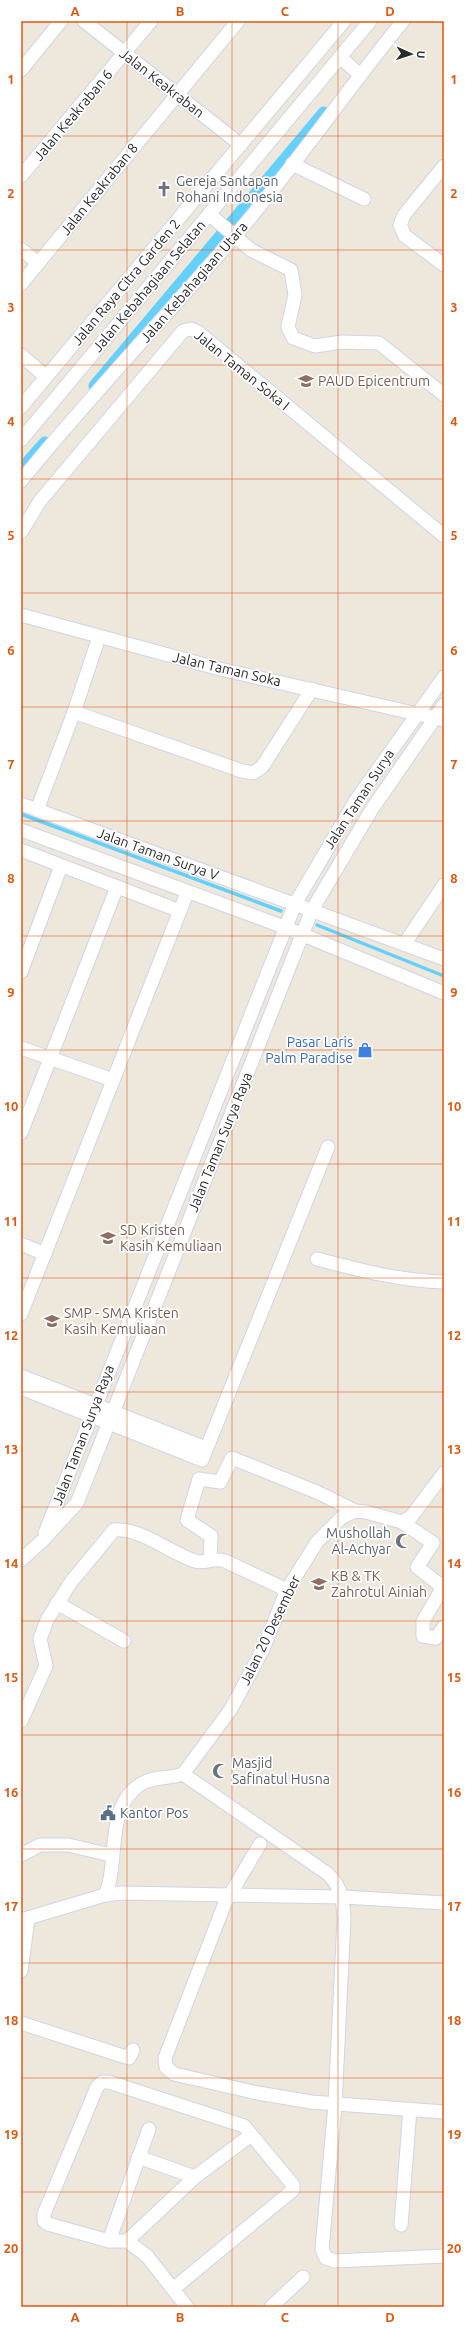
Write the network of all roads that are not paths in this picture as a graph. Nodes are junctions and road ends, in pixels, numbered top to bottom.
1 (61, 21) edge
2 (84, 21) edge
3 (151, 21) edge
4 (238, 21) edge
5 (344, 21) edge
6 (370, 21) edge
7 (403, 21) edge
8 (124, 54) junction
9 (341, 59) junction
10 (21, 70) edge
11 (358, 74) junction
12 (176, 94) junction
13 (241, 145) junction
14 (292, 164) junction
15 (444, 166) edge
16 (21, 176) edge
17 (364, 199) dead end
18 (209, 214) junction
19 (235, 236) junction
20 (21, 249) edge
21 (38, 263) junction
22 (444, 265) edge
23 (21, 284) edge
24 (21, 355) edge
25 (46, 377) junction
26 (444, 395) edge
27 (21, 407) edge
28 (21, 440) edge
29 (21, 480) edge
30 (21, 532) edge
31 (444, 536) edge
32 (21, 615) edge
33 (98, 637) junction
34 (444, 677) edge
35 (312, 689) junction
36 (444, 705) edge
37 (74, 712) junction
38 (416, 713) junction
39 (439, 718) edge
40 (21, 804) edge
41 (37, 810) junction
42 (21, 830) edge
43 (21, 850) edge
44 (61, 866) junction
45 (444, 884) edge
46 (117, 887) junction
47 (187, 893) junction
48 (295, 904) junction
49 (312, 910) junction
50 (180, 911) junction
51 (284, 927) junction
52 (302, 935) junction
53 (405, 943) junction
54 (444, 958) edge
55 (21, 972) edge
56 (444, 993) edge
57 (21, 1048) edge
58 (50, 1058) junction
59 (113, 1080) junction
60 (21, 1133) edge
61 (328, 1147) dead end
62 (190, 1164) junction
63 (208, 1171) junction
64 (21, 1244) edge
65 (45, 1254) junction
66 (317, 1259) dead end
67 (444, 1282) edge
68 (21, 1314) edge
69 (108, 1370) junction
70 (21, 1376) edge
71 (126, 1376) junction
72 (21, 1388) edge
73 (93, 1410) junction
74 (110, 1417) junction
75 (444, 1473) edge
76 (355, 1511) junction
77 (402, 1522) junction
78 (43, 1540) junction
79 (21, 1560) edge
80 (210, 1560) junction
81 (443, 1588) edge
82 (287, 1590) junction
83 (58, 1603) junction
84 (444, 1627) edge
85 (124, 1641) dead end
86 (21, 1721) edge
87 (183, 1774) junction
88 (260, 1844) dead end
89 (21, 1855) edge
90 (112, 1855) junction
91 (113, 1894) junction
92 (230, 1894) junction
93 (343, 1897) junction
94 (442, 1900) edge
95 (24, 1919) edge
96 (21, 1971) edge
97 (21, 2023) edge
98 (133, 2050) dead end
99 (335, 2105) junction
100 (410, 2109) junction
101 (444, 2112) edge
102 (149, 2129) dead end
103 (251, 2135) junction
104 (138, 2157) junction
105 (195, 2177) junction
106 (401, 2225) dead end
107 (109, 2241) junction
108 (127, 2241) junction
109 (444, 2256) edge
110 (303, 2277) dead end
111 (173, 2290) junction
112 (273, 2306) edge
113 (188, 2307) edge

1 - 10 street
2 - 8 street, Jalan Keakraban
3 - 8 street, Jalan Keakraban 6
4 - 12 street, Jalan Keakraban 8
5 - 13 street, Jalan Raya Citra Garden 2
6 - 9 street, Jalan Kebahagiaan Selatan
7 - 11 street, Jalan Kebahagiaan Utara
8 - 12 street, Jalan Keakraban
8 - 16 street, Jalan Keakraban 6
9 - 11 street
9 - 18 street, Jalan Kebahagiaan Selatan
11 - 14 street, Jalan Kebahagiaan Utara
12 - 13 street, Jalan Keakraban
12 - 21 street, Jalan Keakraban 8
13 - 25 street, Jalan Raya Citra Garden 2
14 - 17 street
14 - 19 street, Jalan Kebahagiaan Utara
15 - 22 street
18 - 19 street
18 - 28 street, Jalan Kebahagiaan Selatan
19 - 26 street
19 - 29 street, Jalan Kebahagiaan Utara
20 - 21 street
21 - 23 street, Jalan Keakraban 8
24 - 25 street
25 - 27 street, Jalan Raya Citra Garden 2
30 - 31 street, Jalan Taman Soka I
32 - 33 street, Jalan Taman Soka
33 - 35 street, Jalan Taman Soka
33 - 37 street
34 - 38 street, Jalan Taman Surya
35 - 37 street
35 - 38 street, Jalan Taman Soka
36 - 39 street, Jalan Taman Surya
37 - 41 street
38 - 39 street, Jalan Taman Soka
38 - 48 street, Jalan Taman Surya
39 - 49 street, Jalan Taman Surya
40 - 41 street, Jalan Taman Surya V
41 - 48 street, Jalan Taman Surya V
42 - 47 street, Jalan Taman Surya V
43 - 44 street
44 - 46 street
44 - 55 street
45 - 53 street
46 - 50 street
46 - 58 street
47 - 50 street
47 - 51 street, Jalan Taman Surya V
48 - 49 street, Jalan Taman Surya V
48 - 51 street, Jalan Taman Surya
49 - 52 street, Jalan Taman Surya
49 - 53 street, Jalan Taman Surya V
50 - 59 street
51 - 52 street, Jalan Taman Surya V
51 - 62 street, Jalan Taman Surya Raya
52 - 56 street, Jalan Taman Surya V
52 - 63 street, Jalan Taman Surya Raya
53 - 54 street, Jalan Taman Surya V
57 - 58 street
58 - 59 street
58 - 60 street
59 - 65 street
61 - 74 street
62 - 63 street
62 - 69 street, Jalan Taman Surya Raya
63 - 71 street, Jalan Taman Surya Raya
64 - 65 street
65 - 68 street
66 - 67 street
69 - 71 street
69 - 73 street, Jalan Taman Surya Raya
70 - 73 street
71 - 74 street, Jalan Taman Surya Raya
72 - 73 street
73 - 74 street
73 - 78 street, Jalan Taman Surya Raya
74 - 78 street, Jalan Taman Surya Raya
75 - 77 street
76 - 77 street
76 - 80 street
76 - 82 street, Jalan 20 Desember
77 - 81 street
78 - 79 street, Jalan Taman Surya Raya
80 - 82 street
80 - 83 street
81 - 84 street
82 - 87 street, Jalan 20 Desember
83 - 85 street
83 - 86 street
87 - 90 street
87 - 93 street
88 - 92 street
89 - 90 street
90 - 91 street
91 - 92 street
91 - 95 street
92 - 93 street
92 - 99 street
93 - 94 street
93 - 99 street
95 - 96 street
97 - 98 street
99 - 100 street
99 - 109 street
100 - 101 street
100 - 106 street
102 - 104 street
103 - 105 street
103 - 107 street
103 - 111 street
104 - 105 street
104 - 107 street
105 - 108 street
107 - 108 street
108 - 111 street
110 - 112 street
111 - 113 street

